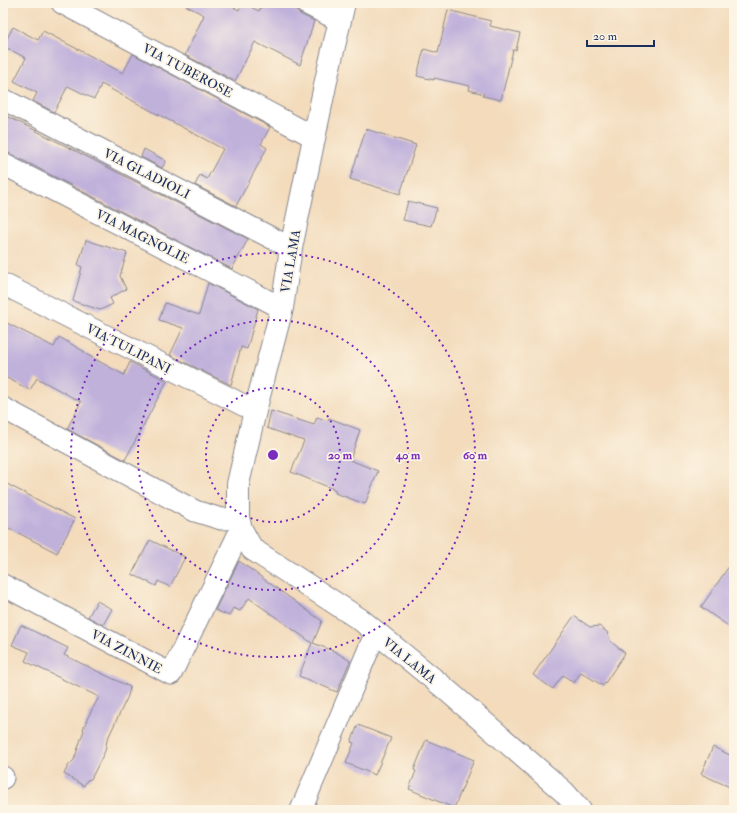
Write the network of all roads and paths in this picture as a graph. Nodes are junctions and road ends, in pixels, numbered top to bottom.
1 (62, 3) edge
2 (305, 3) edge
3 (342, 12) edge
4 (3, 99) edge
5 (314, 137) junction
6 (3, 164) edge
7 (291, 248) junction
8 (3, 284) edge
9 (282, 308) junction
10 (3, 408) edge
11 (255, 411) junction
12 (240, 523) junction
13 (3, 585) edge
14 (376, 632) junction
15 (301, 810) edge
16 (580, 810) edge

1 - 5 street, VIA TUBEROSE
2 - 3 street
3 - 5 street, VIA LAMA
4 - 7 street, VIA GLADIOLI
5 - 7 street, VIA LAMA
6 - 9 street, VIA MAGNOLIE
7 - 9 street, VIA LAMA
8 - 11 street, VIA TULIPANI
9 - 11 street, VIA LAMA
10 - 12 street
11 - 12 street, VIA LAMA
12 - 13 street, VIA ZINNIE
12 - 14 street, VIA LAMA
14 - 15 street
14 - 16 street, VIA LAMA

